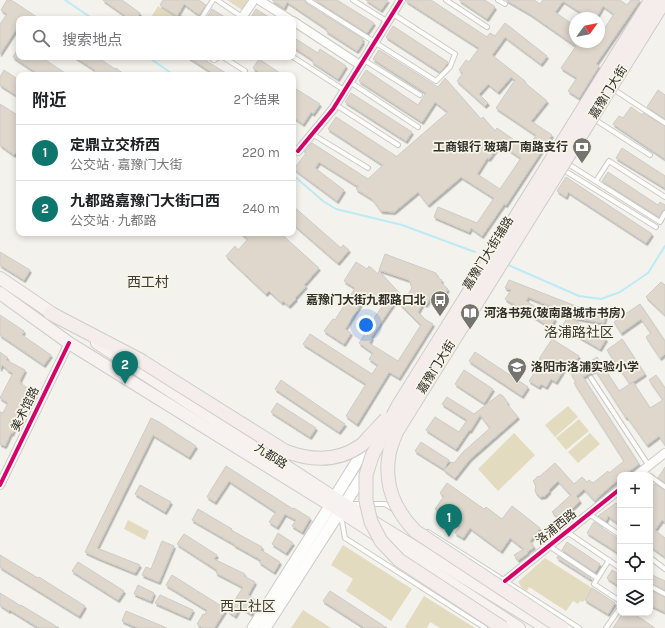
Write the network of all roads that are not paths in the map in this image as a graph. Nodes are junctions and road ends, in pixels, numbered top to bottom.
1 (213, 0) edge
2 (217, 0) edge
3 (254, 0) edge
4 (260, 0) edge
5 (308, 0) edge
6 (353, 0) edge
7 (401, 0) edge
8 (446, 0) edge
9 (498, 0) edge
10 (646, 0) edge
11 (651, 0) edge
12 (665, 0) edge
13 (505, 4) dead end
14 (665, 8) edge
15 (393, 14) junction
16 (203, 16) edge
17 (239, 16) edge
18 (243, 16) edge
19 (284, 16) edge
20 (388, 22) junction
21 (296, 24) edge
22 (487, 27) dead end
23 (375, 42) junction
24 (296, 59) edge
25 (228, 60) edge
26 (362, 62) junction
27 (245, 71) dead end
28 (350, 82) junction
29 (611, 88) junction
30 (344, 90) junction
31 (420, 95) dead end
32 (335, 104) junction
33 (592, 117) junction
34 (665, 123) edge
35 (418, 127) dead end
36 (312, 133) junction
37 (398, 144) dead end
38 (298, 151) dead end
39 (650, 155) dead end
40 (562, 165) junction
41 (368, 168) dead end
42 (596, 181) junction
43 (665, 197) edge
44 (665, 214) edge
45 (656, 227) dead end
46 (0, 278) edge
47 (0, 293) edge
48 (50, 312) junction
49 (68, 342) junction
50 (591, 378) dead end
51 (398, 406) junction
52 (665, 453) edge
53 (645, 472) edge
54 (653, 478) edge
55 (0, 484) edge
56 (665, 487) edge
57 (617, 491) edge
58 (337, 505) junction
59 (589, 514) junction
60 (412, 521) dead end
61 (425, 530) dead end
62 (567, 532) junction
63 (617, 533) edge
64 (549, 546) junction
65 (609, 560) junction
66 (653, 560) edge
67 (617, 566) edge
68 (665, 569) edge
69 (597, 578) junction
70 (505, 581) junction
71 (653, 588) edge
72 (665, 594) edge
73 (617, 598) edge
74 (617, 612) edge
75 (253, 628) edge
76 (265, 628) edge
77 (485, 628) edge
78 (503, 628) edge
79 (518, 628) edge
80 (547, 628) edge
81 (562, 628) edge
82 (579, 628) edge
83 (606, 628) edge

1 - 16 lane
2 - 17 lane
3 - 18 street
4 - 19 street
5 - 23 lane
6 - 20 lane
7 - 15 street
8 - 22 lane
9 - 13 lane
10 - 58 main road, 嘉豫门大街辅路
11 - 51 highway, 嘉豫门大街, bridge
12 - 81 highway, 嘉豫门大街, bridge
14 - 29 main road, 嘉豫门大街辅路
15 - 20 street
15 - 23 lane
20 - 23 street
21 - 26 street
23 - 26 street
24 - 30 lane
25 - 27 lane
26 - 28 street
26 - 31 lane
28 - 30 street
28 - 35 lane
29 - 33 main road, 嘉豫门大街辅路
29 - 34 lane
30 - 32 street
32 - 36 street
32 - 37 lane
33 - 39 lane
33 - 40 main road, 嘉豫门大街辅路
36 - 38 street
36 - 41 lane
40 - 42 lane
40 - 45 lane
40 - 58 main road, 嘉豫门大街辅路
42 - 43 lane
42 - 44 lane
46 - 48 main road, 九都路
47 - 49 main road, 九都路
48 - 51 highway, bridge
48 - 58 main road, 九都路
49 - 55 street, 美术馆路
49 - 58 main road, 九都路
50 - 53 lane
51 - 78 highway, 嘉豫门大街, bridge
52 - 53 street
54 - 56 lane
57 - 59 street, 洛浦西路
58 - 60 lane
58 - 75 main road
58 - 76 main road
58 - 77 lane
58 - 79 main road, 九都路
58 - 80 main road, 九都路
59 - 62 street, 洛浦西路
59 - 63 lane
61 - 70 lane
62 - 64 street, 洛浦西路
62 - 65 lane
64 - 69 lane
64 - 70 street, 洛浦西路
65 - 67 lane
65 - 69 lane
66 - 68 lane
69 - 73 lane
70 - 82 lane
71 - 72 lane
74 - 83 lane

